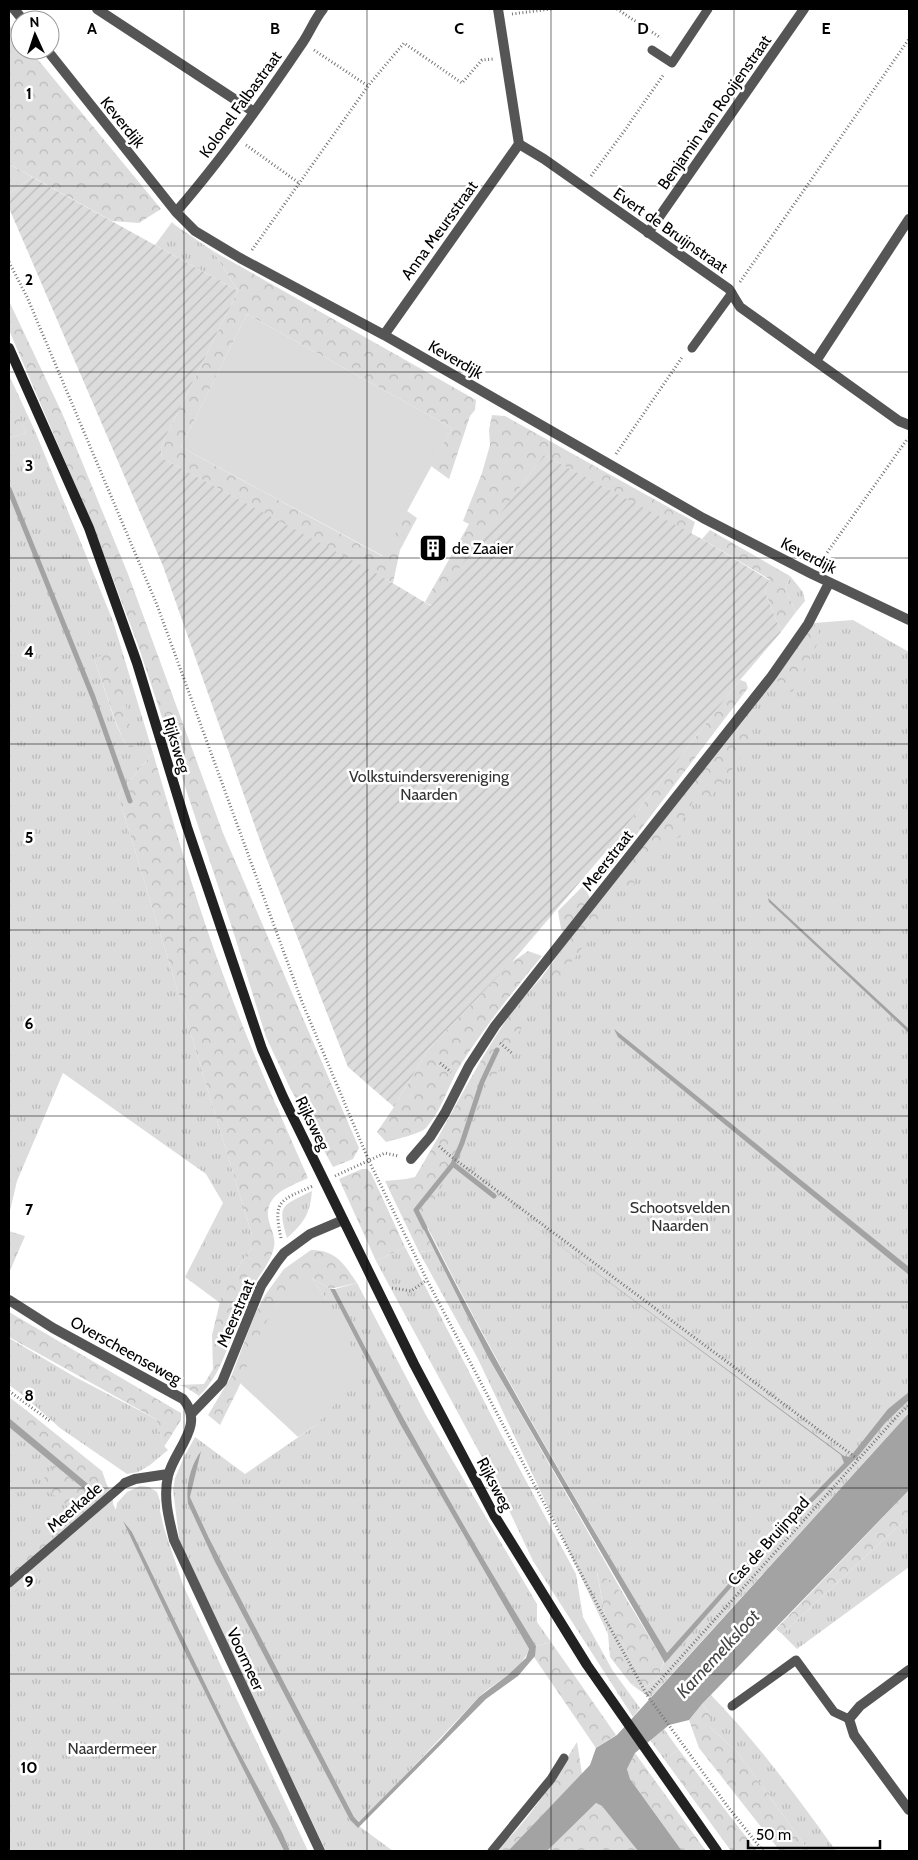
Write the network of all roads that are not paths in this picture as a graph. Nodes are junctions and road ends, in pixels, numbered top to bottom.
1 (97, 9) edge
2 (322, 9) edge
3 (708, 9) edge
4 (800, 10) edge
5 (499, 13) edge
6 (652, 50) dead end
7 (55, 60) edge
8 (254, 112) junction
9 (519, 144) junction
10 (176, 212) junction
11 (909, 219) edge
12 (648, 233) junction
13 (732, 293) junction
14 (384, 335) junction
15 (9, 348) edge
16 (692, 348) road end
17 (816, 361) junction
18 (909, 425) edge
19 (829, 583) junction
20 (909, 620) edge
21 (411, 1158) dead end
22 (343, 1220) junction
23 (9, 1300) edge
24 (192, 1414) junction
25 (168, 1474) junction
26 (125, 1484) joint
27 (9, 1582) edge
28 (909, 1670) edge
29 (732, 1706) dead end
30 (849, 1719) junction
31 (564, 1758) dead end
32 (909, 1810) edge
33 (320, 1851) edge
34 (492, 1851) edge
35 (717, 1851) edge

1 - 8 street
2 - 8 street, Kolonel Falbastraat
3 - 6 lane
4 - 12 street, Benjamin van Rooijenstraat
5 - 9 street
7 - 10 street, Keverdijk
8 - 10 street, Kolonel Falbastraat
9 - 12 street, Evert de Bruijnstraat
9 - 14 street, Anna Meursstraat
10 - 14 street, Keverdijk
11 - 17 street
12 - 13 street, Evert de Bruijnstraat
13 - 16 lane
13 - 17 street, Evert de Bruijnstraat
14 - 19 street, Keverdijk
15 - 22 main road, Rijksweg
17 - 18 street, Evert de Bruijnstraat
19 - 20 street, Keverdijk
19 - 21 street, Meerstraat
22 - 24 street, Meerstraat
22 - 35 main road, Rijksweg
23 - 24 street, Overscheenseweg
24 - 25 street
25 - 26 street, Meerkade
25 - 33 street, Voormeer
26 - 27 lane, Meerkade
28 - 30 street
29 - 30 lane
30 - 32 street
31 - 34 lane

